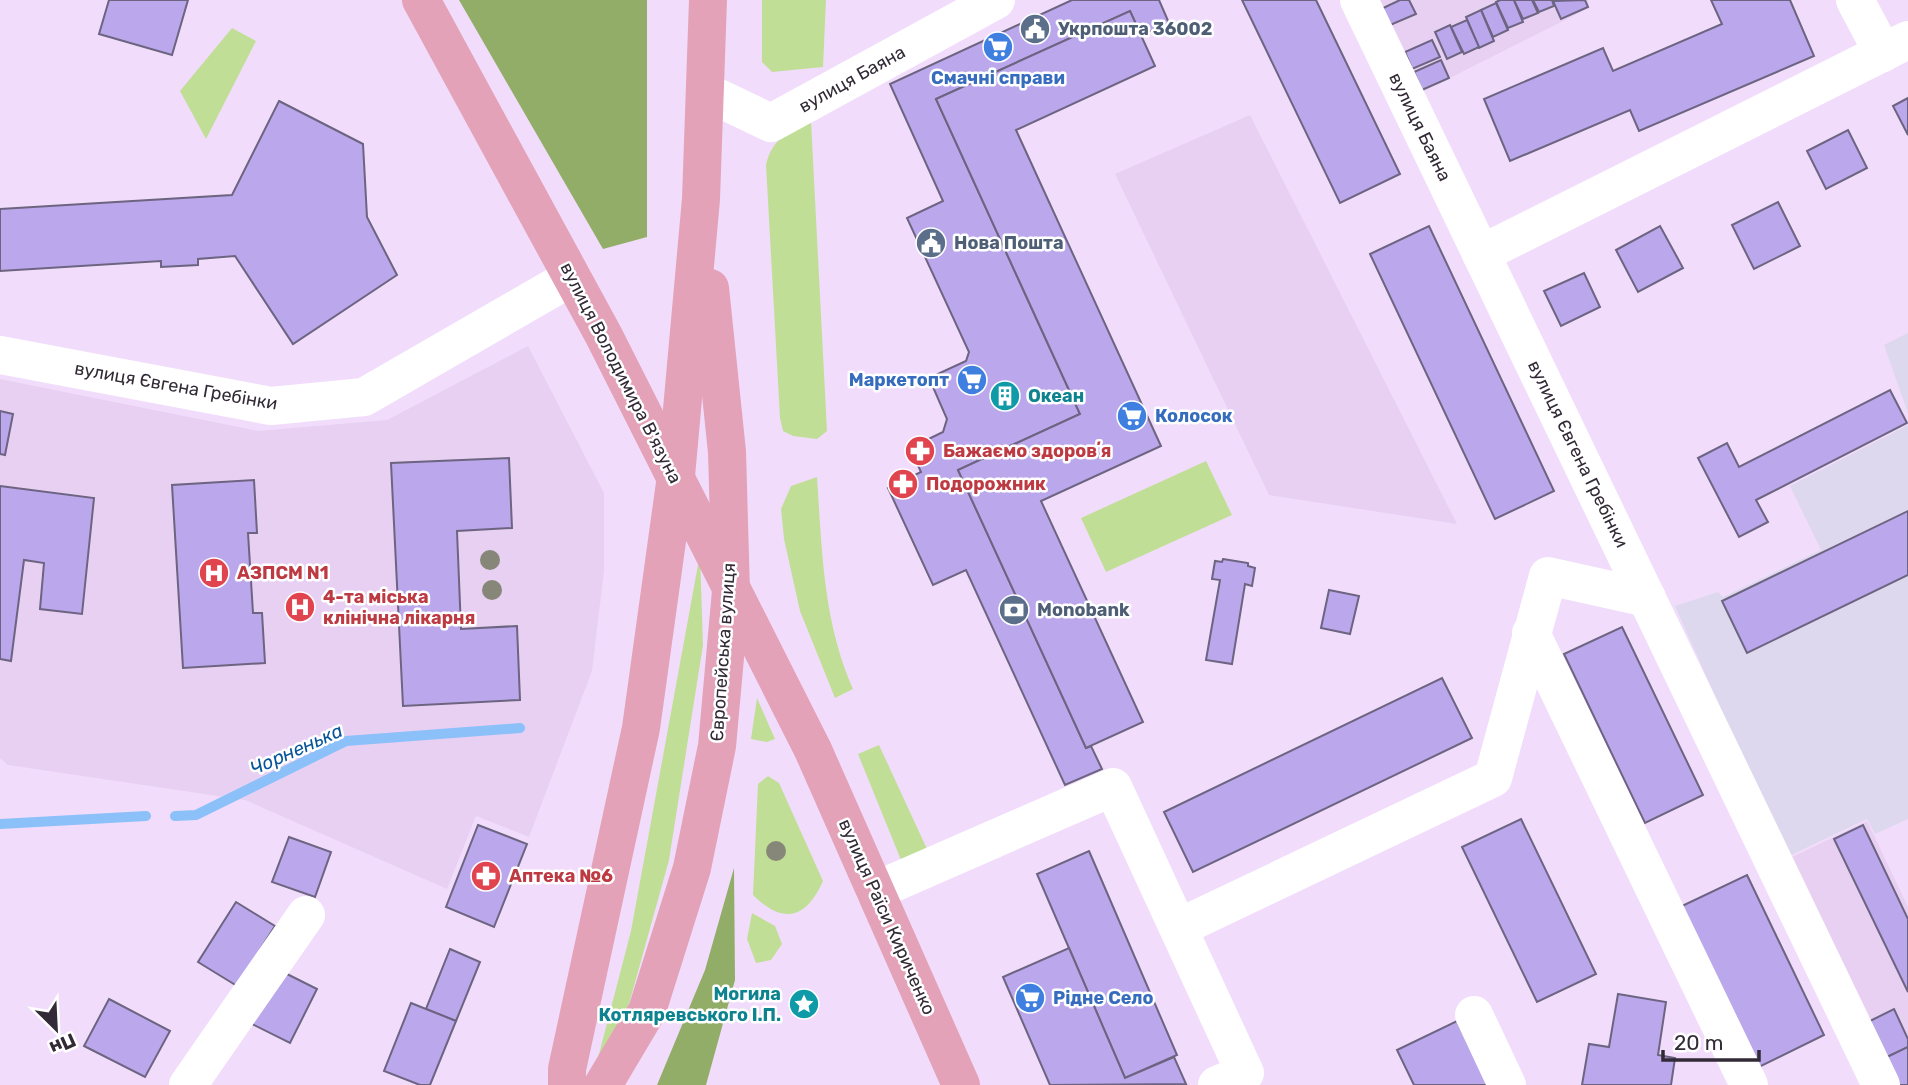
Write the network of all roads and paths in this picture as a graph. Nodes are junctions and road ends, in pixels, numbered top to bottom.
1 (421, 0) edge
2 (708, 0) edge
3 (996, 0) edge
4 (1359, 0) edge
5 (1856, 0) edge
6 (1896, 47) edge
7 (706, 93) junction
8 (701, 199) junction
9 (1481, 254) junction
10 (572, 277) junction
11 (0, 355) edge
12 (676, 476) junction
13 (731, 591) junction
14 (1647, 598) junction
15 (1531, 633) junction
16 (813, 750) joint
17 (875, 891) junction
18 (306, 915) dead end
19 (1180, 927) junction
20 (1474, 1016) dead end
21 (188, 1085) edge
22 (567, 1085) edge
23 (603, 1085) edge
24 (961, 1085) edge
25 (1217, 1085) edge
26 (1507, 1085) edge
27 (1749, 1085) edge
28 (1881, 1085) edge

1 - 10 main road, вулиця Володимира В'язуна
2 - 7 main road, Європейська вулиця
3 - 7 street, вулиця Баяна
4 - 9 street, вулиця Баяна
5 - 6 street
6 - 9 street
7 - 8 main road, Європейська вулиця
8 - 12 main road, Європейська вулиця
8 - 13 main road, Європейська вулиця
9 - 14 street, вулиця Євгена Гребінки
10 - 11 street, вулиця Євгена Гребінки
10 - 12 main road, вулиця Володимира В'язуна
12 - 13 main road, вулиця Володимира В'язуна
12 - 22 main road, Європейська вулиця
13 - 16 main road, вулиця Володимира В'язуна
13 - 23 main road, Європейська вулиця
14 - 15 street
14 - 28 street, вулиця Євгена Гребінки
15 - 19 street
15 - 27 street
16 - 17 main road, вулиця Раїси Кириченко
17 - 19 street
17 - 24 main road, вулиця Раїси Кириченко
18 - 21 street
19 - 25 street
20 - 26 street

